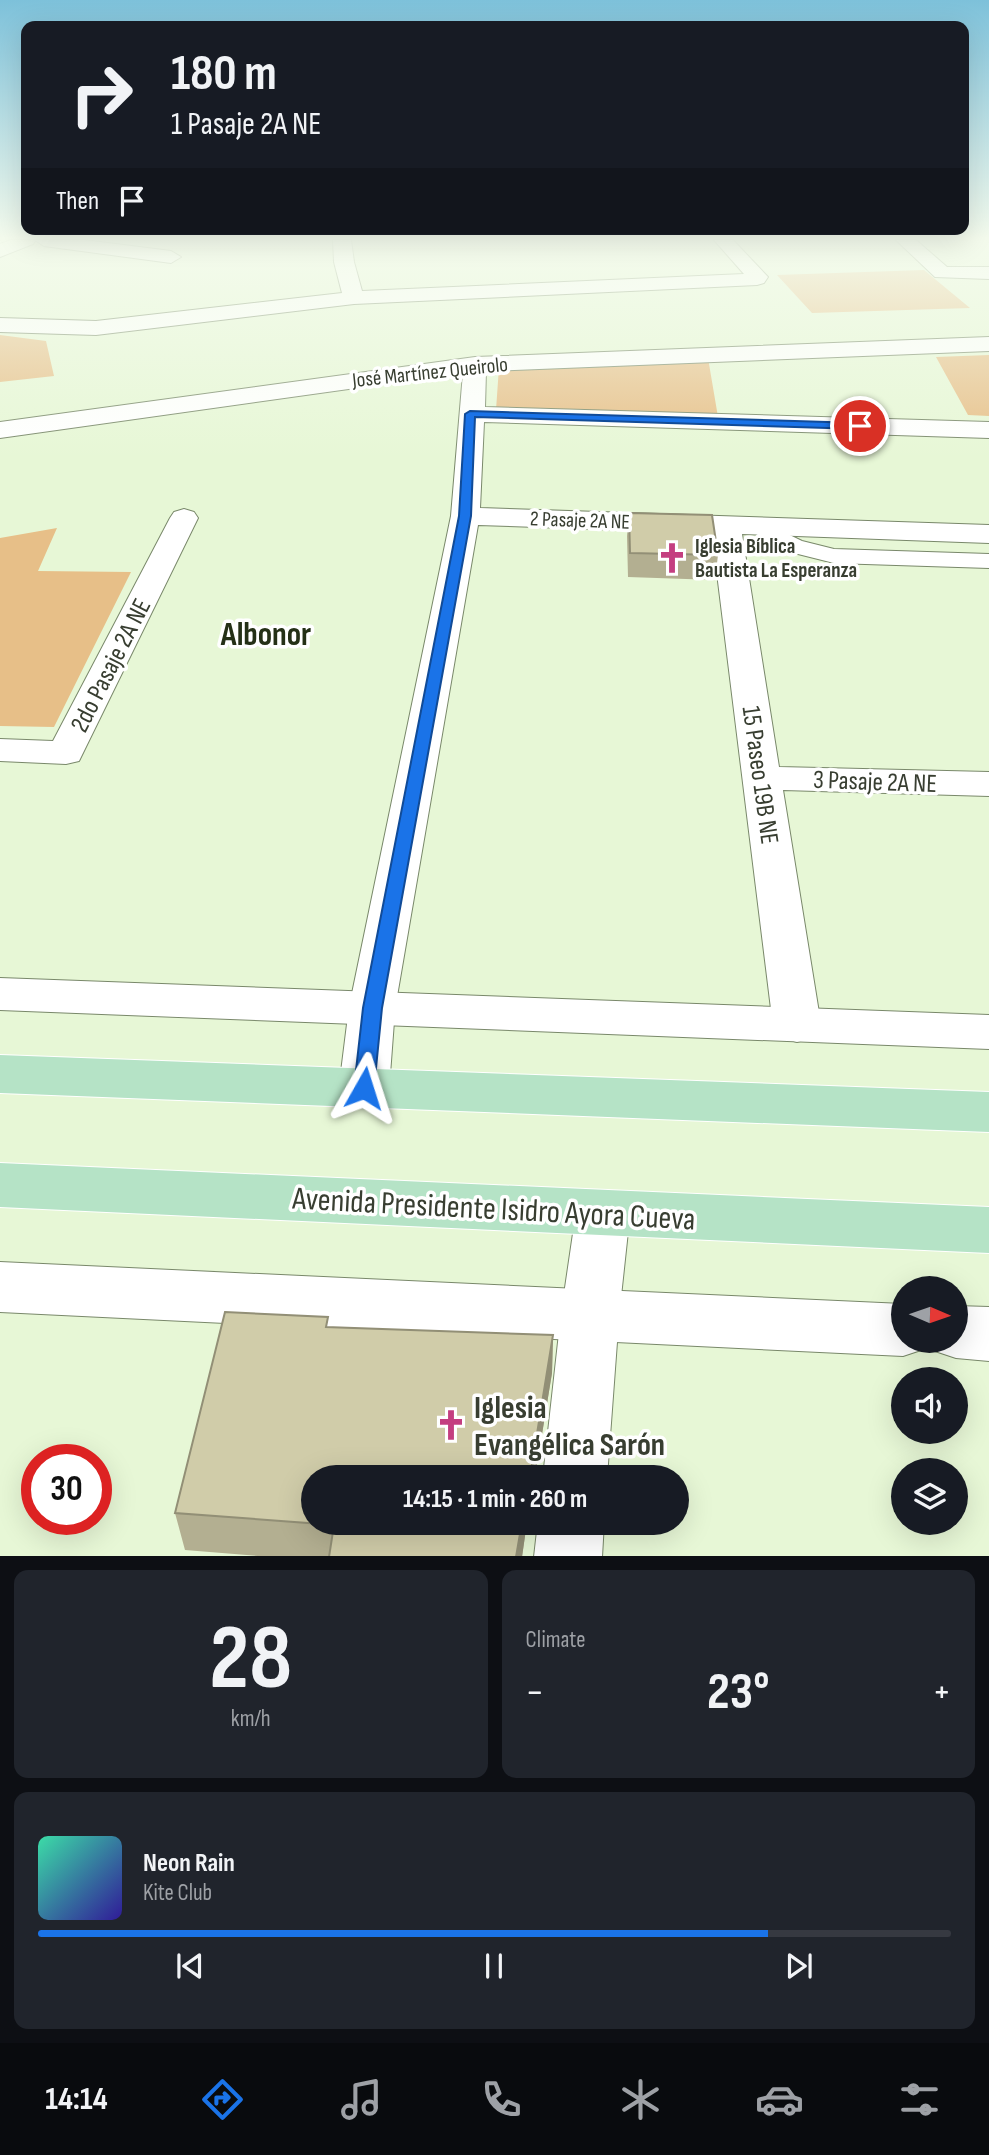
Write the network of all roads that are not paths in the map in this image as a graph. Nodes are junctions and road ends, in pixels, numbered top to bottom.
1 (230, 313) edge
2 (0, 324) edge
3 (989, 344) edge
4 (475, 364) junction
5 (470, 414) junction
6 (0, 430) edge
7 (989, 430) edge
8 (465, 516) junction
9 (184, 518) dead end
10 (743, 525) junction
11 (989, 534) edge
12 (989, 561) edge
13 (0, 750) edge
14 (760, 778) junction
15 (989, 784) edge
16 (0, 994) edge
17 (372, 1008) junction
18 (797, 1025) junction
19 (989, 1032) edge
20 (0, 1074) edge
21 (364, 1088) junction
22 (989, 1112) edge
23 (0, 1185) edge
24 (603, 1213) junction
25 (989, 1230) edge
26 (0, 1286) edge
27 (590, 1315) junction
28 (891, 1329) edge
29 (968, 1333) edge
30 (989, 1334) edge
31 (576, 1465) edge
32 (570, 1535) edge
33 (568, 1556) edge

1 - 2 street
3 - 4 street, José Martínez Queirolo
4 - 5 street
4 - 6 street, José Martínez Queirolo
5 - 7 street
5 - 8 street
8 - 10 street, 2 Pasaje 2A NE
8 - 17 street
9 - 13 street, 2do Pasaje 2A NE
10 - 11 street, 2 Pasaje 2A NE
10 - 12 lane
10 - 14 street, 15 Paseo 19B NE
14 - 15 street, 3 Pasaje 2A NE
14 - 18 street, 15 Paseo 19B NE
16 - 17 street
17 - 18 street
17 - 21 street
18 - 19 street
20 - 21 main road
21 - 22 main road
23 - 24 main road, Avenida Presidente Isidro Ayora Cueva
24 - 25 main road, Avenida Presidente Isidro Ayora Cueva
24 - 27 street
26 - 27 street
27 - 28 street
27 - 31 street
29 - 30 street
32 - 33 street

